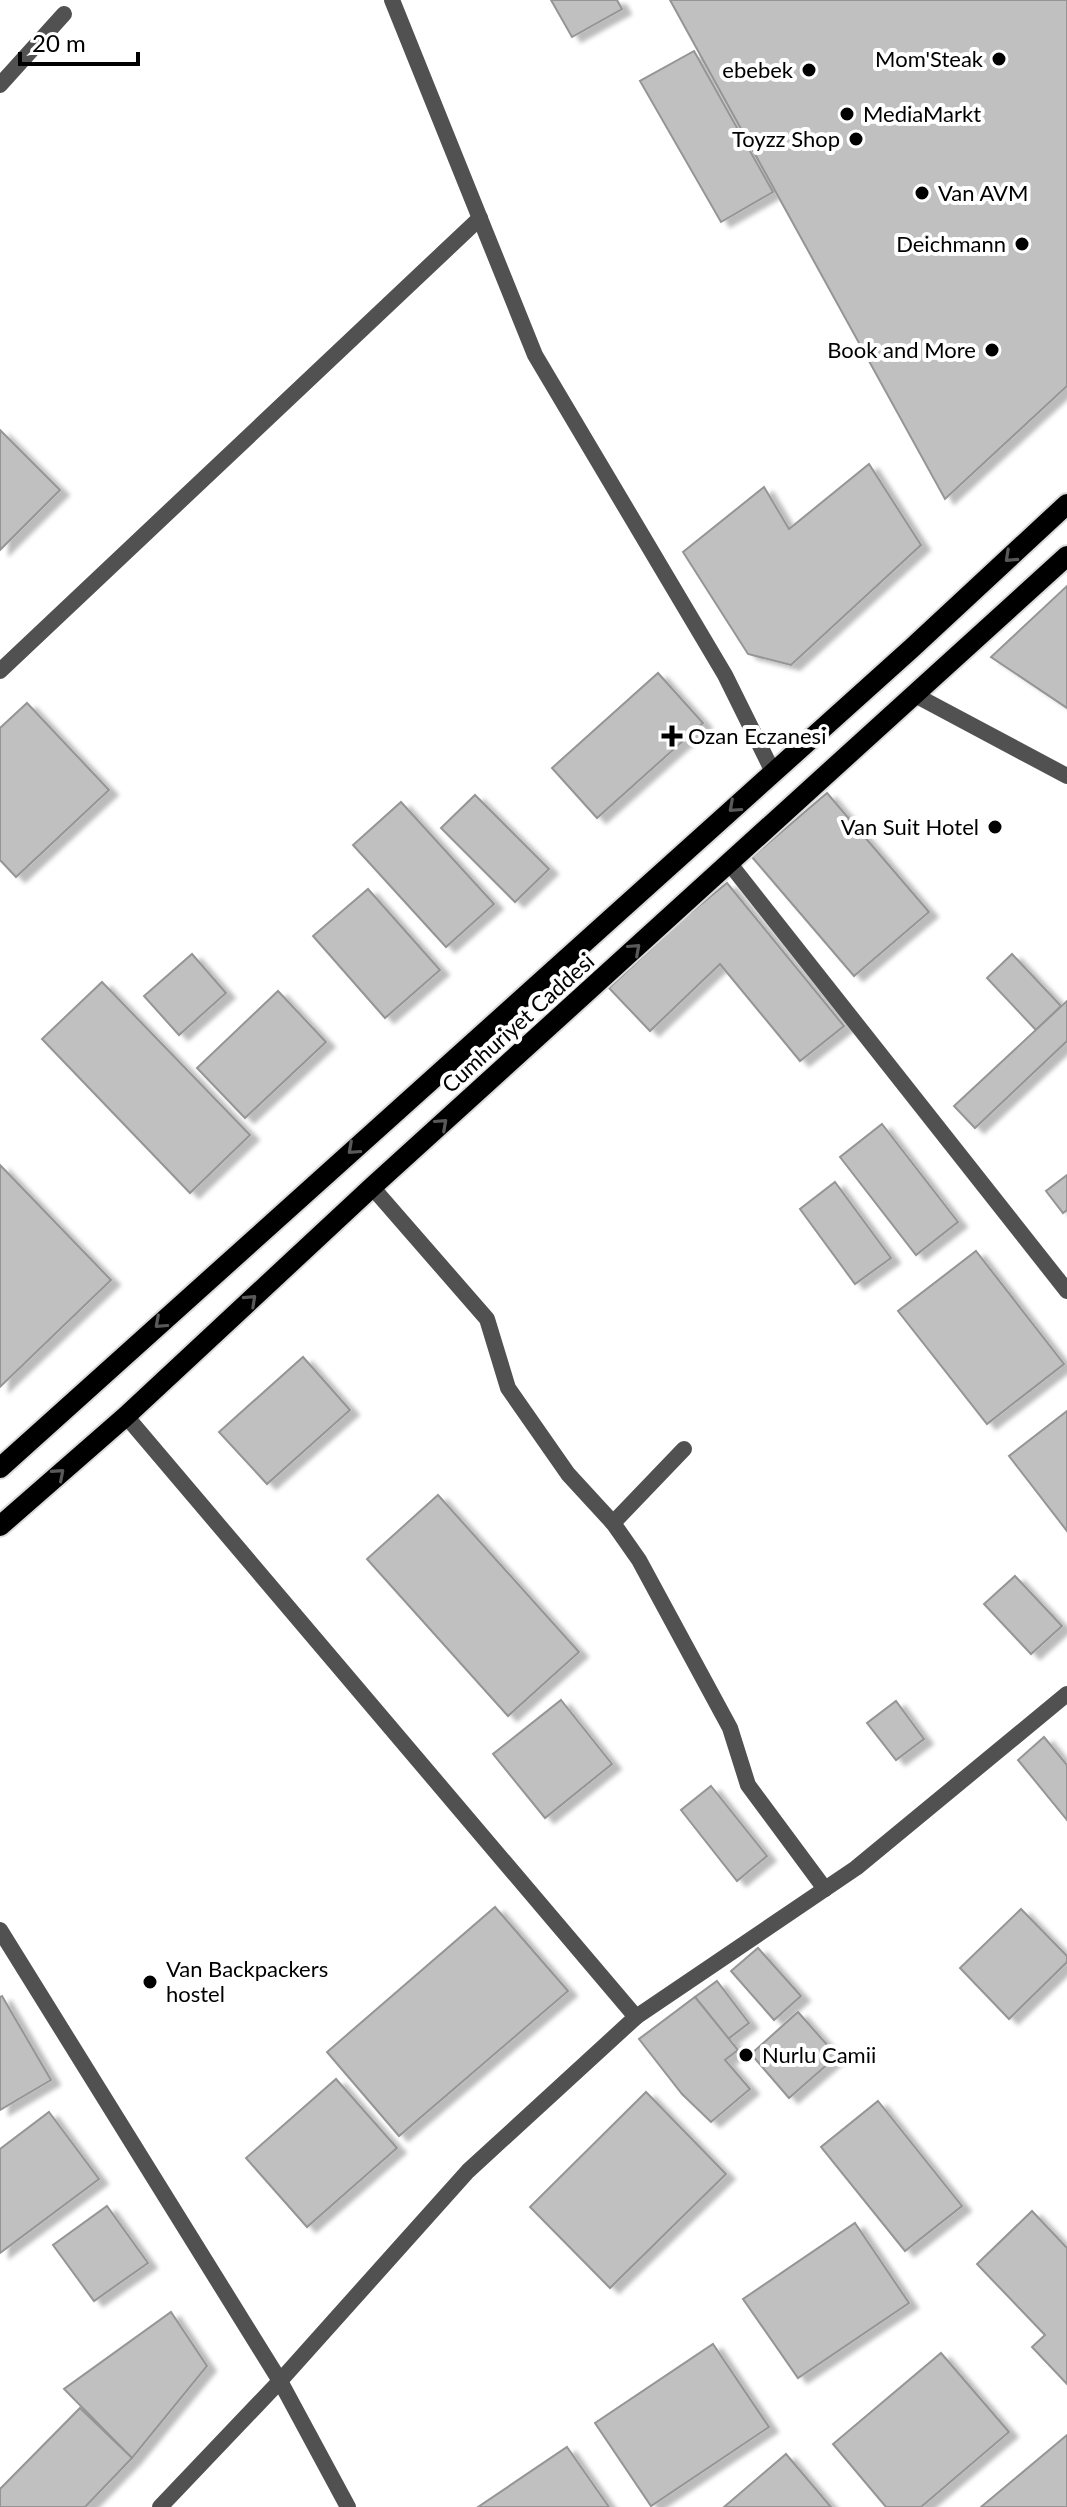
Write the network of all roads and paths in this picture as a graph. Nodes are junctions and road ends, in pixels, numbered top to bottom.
1 (392, 0) edge
2 (64, 14) dead end
3 (0, 85) edge
4 (480, 218) junction
5 (1067, 504) edge
6 (1067, 556) edge
7 (0, 671) edge
8 (915, 695) junction
9 (773, 772) junction
10 (1067, 776) edge
11 (730, 864) junction
12 (372, 1187) junction
13 (1067, 1291) edge
14 (126, 1416) junction
15 (684, 1449) dead end
16 (0, 1468) edge
17 (613, 1523) junction
18 (0, 1526) edge
19 (1067, 1694) edge
20 (825, 1889) junction
21 (0, 1930) edge
22 (636, 2017) junction
23 (280, 2381) junction
24 (160, 2507) edge
25 (348, 2507) edge

1 - 4 street
2 - 3 street
4 - 7 street
4 - 9 street
5 -> 9 main road, Cumhuriyet Caddesi
6 - 8 main road, Cumhuriyet Caddesi
8 - 10 street
8 - 11 main road, Cumhuriyet Caddesi
9 -> 16 main road, Cumhuriyet Caddesi
12 -> 11 main road, Cumhuriyet Caddesi
11 - 13 street
14 -> 12 main road, Cumhuriyet Caddesi
12 - 17 street
18 -> 14 main road, Cumhuriyet Caddesi
14 - 22 street
15 - 17 street
17 - 20 street
19 - 20 street
20 - 22 street
21 - 23 street
22 - 23 street
23 - 24 street
23 - 25 street

